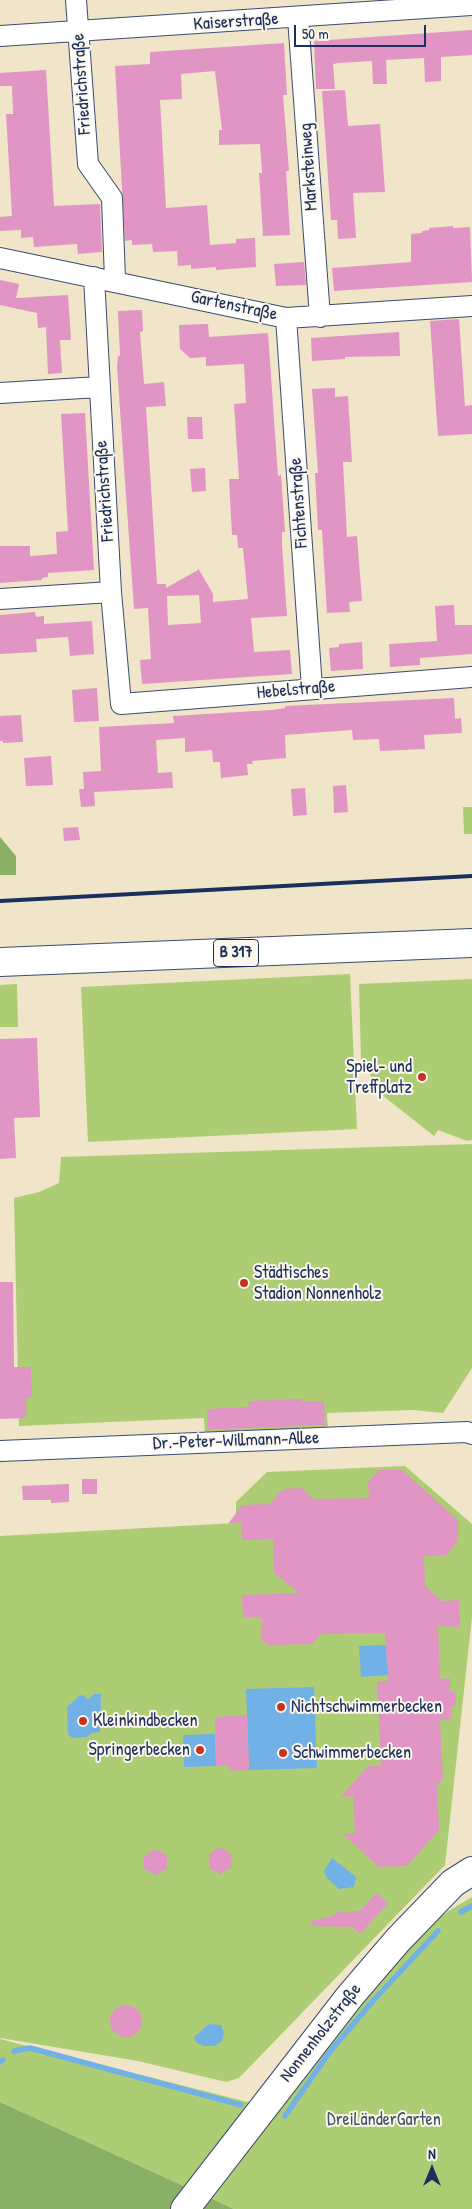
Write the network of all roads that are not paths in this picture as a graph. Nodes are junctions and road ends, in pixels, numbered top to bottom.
1 (76, 0) edge
2 (472, 5) edge
3 (298, 18) junction
4 (78, 32) junction
5 (0, 36) edge
6 (0, 258) edge
7 (94, 277) junction
8 (115, 280) junction
9 (472, 306) edge
10 (320, 316) junction
11 (286, 318) junction
12 (99, 387) junction
13 (0, 393) edge
14 (111, 592) junction
15 (0, 599) edge
16 (472, 677) edge
17 (312, 688) junction
18 (121, 704) joint
19 (472, 943) edge
20 (0, 962) edge
21 (472, 1434) edge
22 (0, 1451) edge
23 (472, 1871) edge
24 (185, 2209) edge

1 - 4 street, Friedrichstraße
2 - 3 street, Kaiserstraße
3 - 4 street, Kaiserstraße
3 - 10 street, Marksteinweg
4 - 5 street, Kaiserstraße
4 - 8 street, Friedrichstraße
6 - 7 street, Gartenstraße
7 - 8 street, Gartenstraße
7 - 12 street, Friedrichstraße
8 - 11 street, Gartenstraße
9 - 10 street, Gartenstraße
10 - 11 street, Gartenstraße
11 - 17 street, Fichtenstraße
12 - 13 street
12 - 14 street, Friedrichstraße
14 - 15 street
14 - 18 street, Friedrichstraße
16 - 17 street, Hebelstraße
17 - 18 street, Hebelstraße
19 - 20 main road, B 317
21 - 22 street, Dr.-Peter-Willmann-Allee
23 - 24 main road, Nonnenholzstraße

